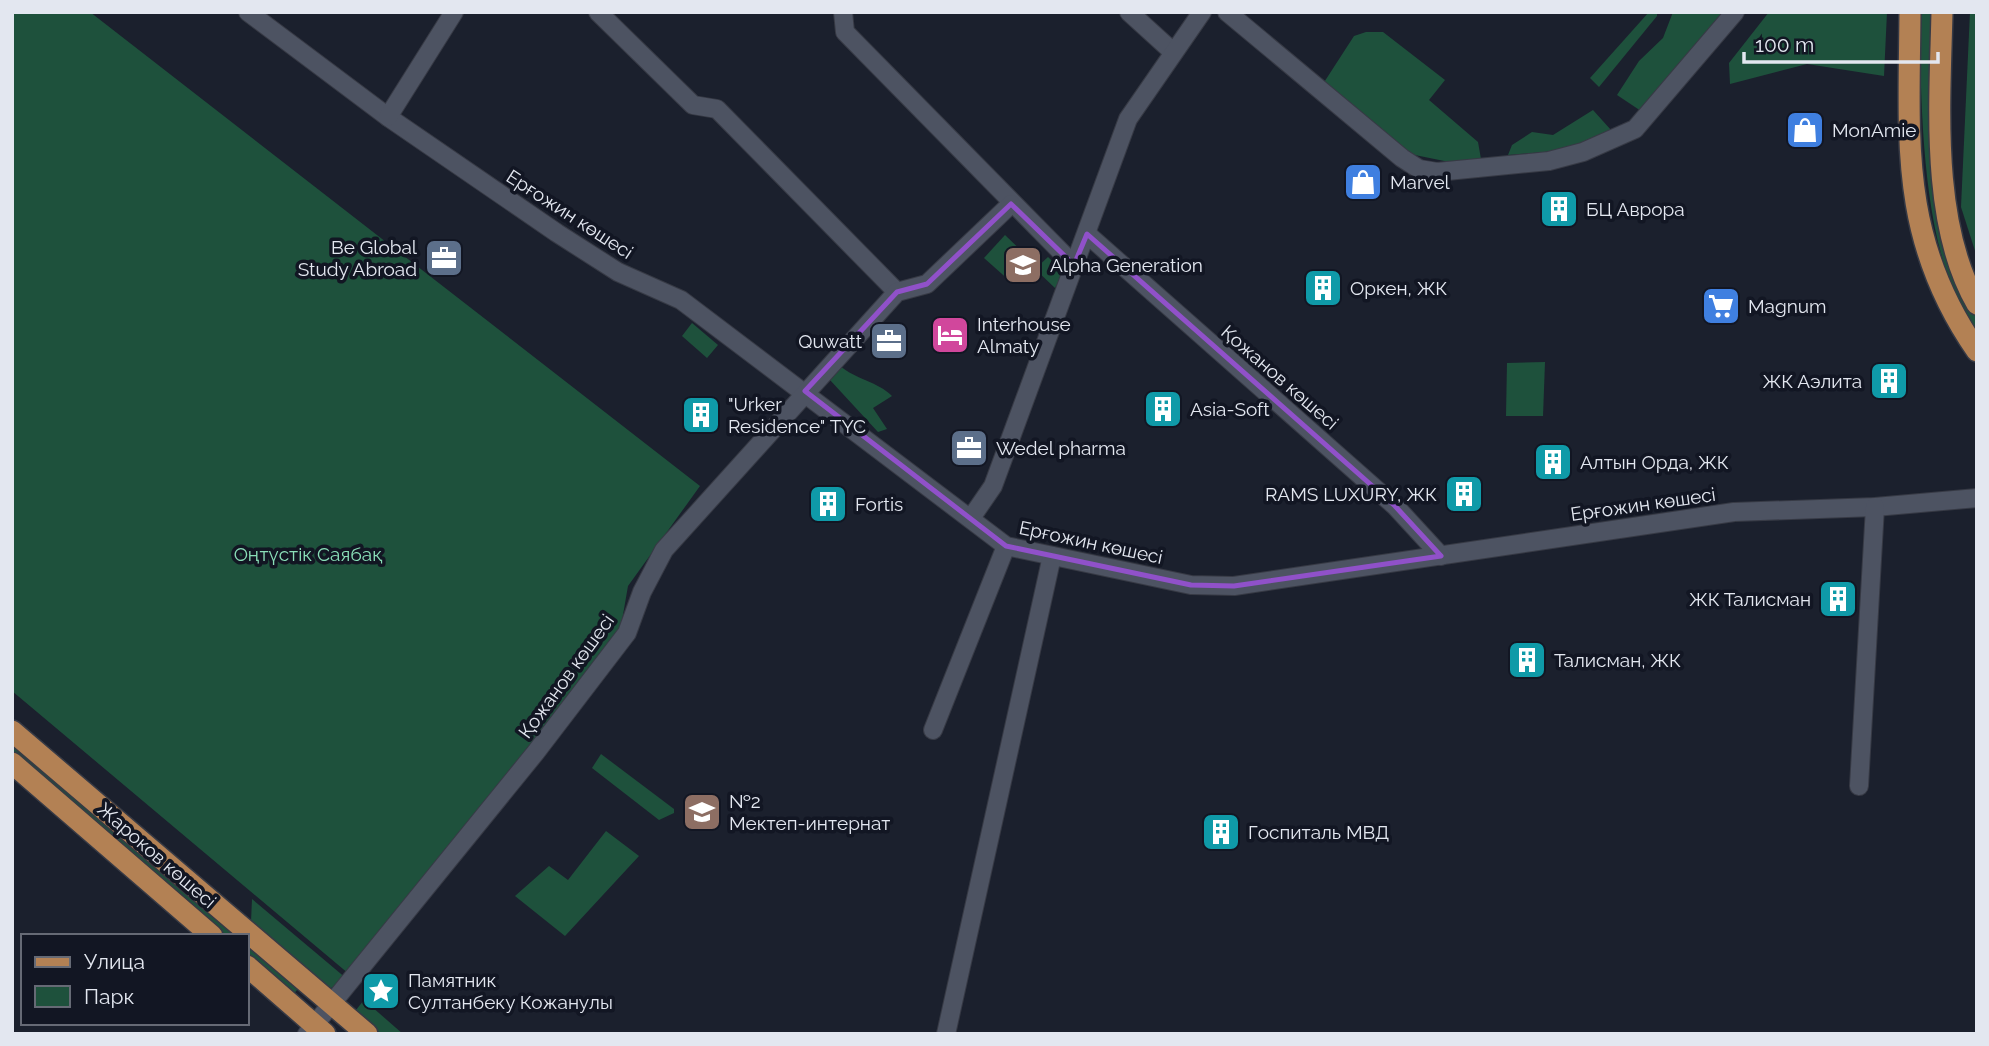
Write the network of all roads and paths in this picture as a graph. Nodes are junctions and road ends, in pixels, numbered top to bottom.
1 (248, 12) edge
2 (454, 12) edge
3 (598, 12) edge
4 (843, 12) edge
5 (1129, 12) edge
6 (1202, 12) edge
7 (1227, 12) edge
8 (1735, 12) edge
9 (1910, 12) edge
10 (1942, 12) edge
11 (1173, 52) junction
12 (388, 117) junction
13 (1011, 204) junction
14 (1087, 234) junction
15 (1074, 265) junction
16 (897, 292) junction
17 (1977, 304) edge
18 (1959, 325) junction
19 (1977, 351) edge
20 (1977, 358) edge
21 (805, 391) junction
22 (1972, 497) edge
23 (1875, 507) junction
24 (971, 518) junction
25 (1006, 545) junction
26 (1052, 556) junction
27 (1441, 556) junction
28 (933, 730) dead end
29 (12, 731) edge
30 (12, 763) edge
31 (1859, 786) dead end
32 (210, 934) edge
33 (248, 967) edge
34 (332, 1005) junction
35 (315, 1031) edge
36 (367, 1034) edge
37 (946, 1034) edge

1 - 12 street, Ерғожин көшесі
2 - 12 street
3 - 16 street
4 - 13 street
5 - 11 street
6 - 11 street
7 - 8 street
9 - 18 main road
10 - 17 main road
11 - 14 street
12 - 21 street, Ерғожин көшесі
13 - 15 street
13 - 16 street, Қожанов көшесі
14 - 15 street
14 - 27 street, Қожанов көшесі
15 - 24 street
16 - 21 street, Қожанов көшесі
18 - 19 main road
18 - 20 street
21 - 24 street, Ерғожин көшесі
21 - 34 street, Қожанов көшесі
22 - 23 street, Ерғожин көшесі
23 - 27 street, Ерғожин көшесі
23 - 31 street
24 - 25 street, Ерғожин көшесі
25 - 26 street, Ерғожин көшесі
25 - 28 street
26 - 27 street, Ерғожин көшесі
26 - 37 street
29 - 34 main road, Жароков көшесі
30 - 32 main road, Жароков көшесі
33 - 35 main road
34 - 35 street, Қожанов көшесі
34 - 36 main road, Жароков көшесі

